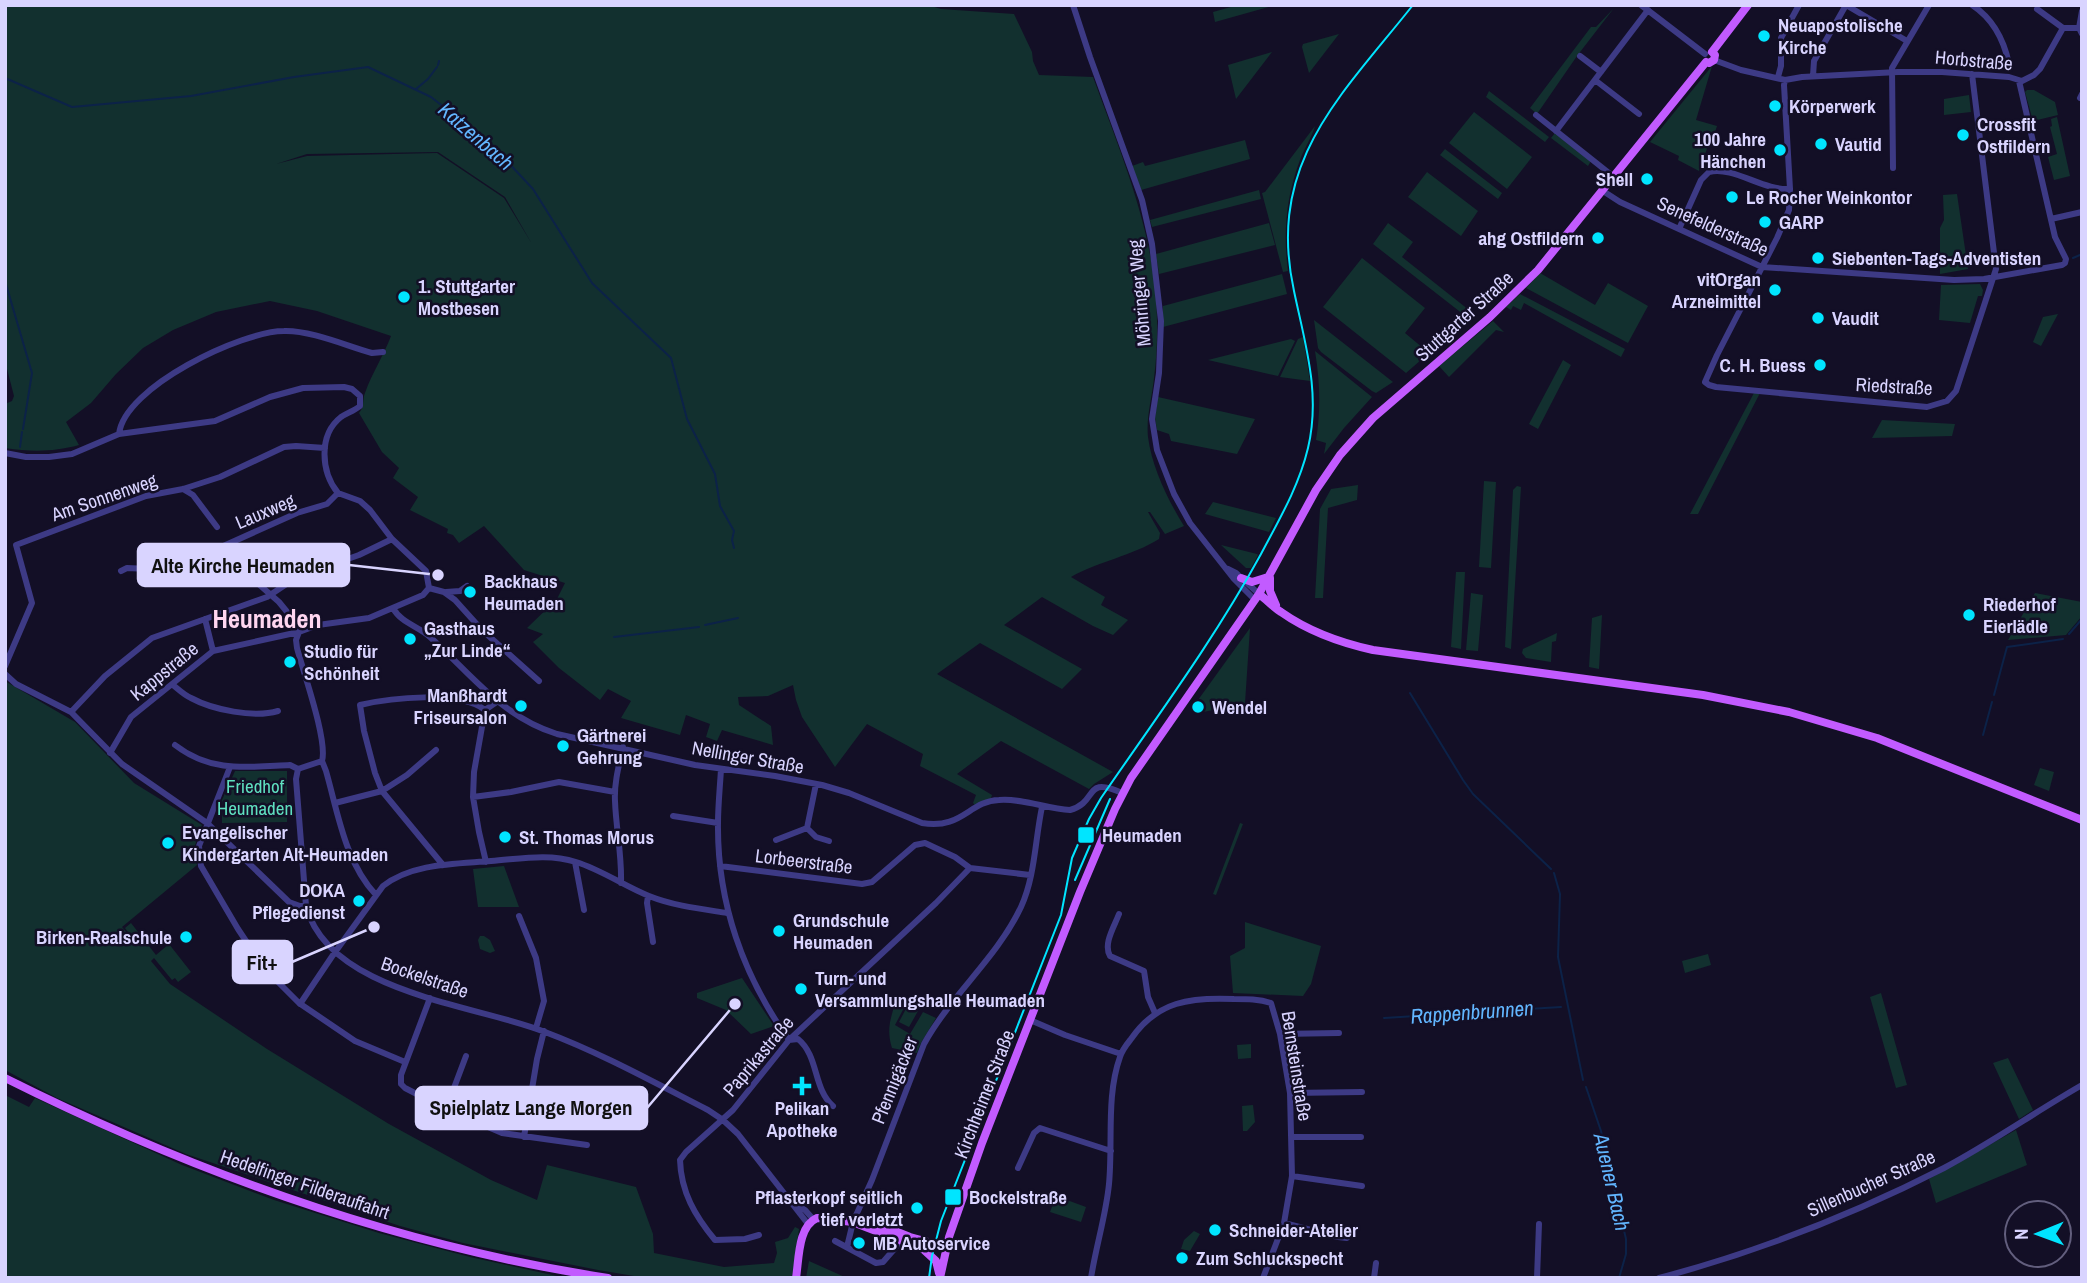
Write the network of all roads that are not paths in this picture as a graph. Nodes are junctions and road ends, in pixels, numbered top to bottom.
1 (1073, 5) edge
2 (1641, 5) edge
3 (1748, 5) edge
4 (1799, 5) edge
5 (1846, 5) edge
6 (1928, 5) edge
7 (1976, 6) edge
8 (2037, 9) dead end
9 (1648, 10) junction
10 (2082, 11) edge
11 (2063, 28) junction
12 (2081, 31) edge
13 (1907, 41) junction
14 (1580, 56) dead end
15 (1709, 57) junction
16 (2009, 64) dead end
17 (1601, 72) junction
18 (1892, 72) junction
19 (1972, 74) junction
20 (1813, 76) junction
21 (1782, 78) junction
22 (1595, 80) junction
23 (2020, 82) junction
24 (1639, 114) dead end
25 (1536, 115) dead end
26 (1556, 131) junction
27 (1893, 168) dead end
28 (1614, 177) junction
29 (1790, 189) junction
30 (1603, 191) junction
31 (2082, 212) edge
32 (2051, 219) junction
33 (1679, 229) junction
34 (1762, 267) junction
35 (1995, 276) junction
36 (383, 352) dead end
37 (119, 434) junction
38 (325, 448) junction
39 (5, 453) edge
40 (183, 489) junction
41 (338, 493) junction
42 (217, 527) dead end
43 (392, 539) junction
44 (230, 543) junction
45 (1227, 569) junction
46 (121, 571) dead end
47 (1270, 575) junction
48 (1241, 578) junction
49 (467, 586) dead end
50 (429, 589) junction
51 (444, 592) junction
52 (270, 594) junction
53 (1257, 597) junction
54 (393, 608) junction
55 (1279, 611) junction
56 (205, 619) junction
57 (299, 632) junction
58 (213, 651) junction
59 (5, 666) edge
60 (5, 674) edge
61 (539, 681) dead end
62 (173, 685) junction
63 (498, 701) junction
64 (485, 710) junction
65 (278, 711) dead end
66 (71, 712) junction
67 (175, 745) dead end
68 (622, 747) junction
69 (436, 750) dead end
70 (110, 753) junction
71 (322, 761) junction
72 (230, 767) junction
73 (298, 769) junction
74 (721, 769) junction
75 (816, 784) junction
76 (382, 791) junction
77 (615, 792) junction
78 (1122, 793) junction
79 (473, 797) junction
80 (335, 803) junction
81 (1042, 807) junction
82 (673, 816) dead end
83 (2082, 820) edge
84 (207, 823) junction
85 (718, 823) junction
86 (807, 828) junction
87 (776, 840) dead end
88 (829, 841) dead end
89 (486, 862) junction
90 (575, 862) junction
91 (443, 865) junction
92 (720, 866) junction
93 (970, 868) junction
94 (1030, 875) junction
95 (621, 883) junction
96 (376, 895) junction
97 (648, 895) junction
98 (306, 906) junction
99 (584, 909) dead end
100 (727, 913) junction
101 (1119, 914) dead end
102 (519, 916) dead end
103 (653, 942) dead end
104 (336, 951) junction
105 (430, 998) junction
106 (300, 1004) junction
107 (1155, 1013) junction
108 (1030, 1020) junction
109 (540, 1030) junction
110 (1339, 1033) dead end
111 (1280, 1034) junction
112 (789, 1040) junction
113 (1121, 1054) junction
114 (466, 1056) dead end
115 (405, 1062) junction
116 (5, 1078) edge
117 (2082, 1085) edge
118 (1362, 1092) dead end
119 (1290, 1093) junction
120 (832, 1106) dead end
121 (446, 1109) junction
122 (723, 1120) junction
123 (524, 1137) junction
124 (1292, 1137) junction
125 (1361, 1137) dead end
126 (587, 1144) dead end
127 (1111, 1151) junction
128 (1018, 1168) dead end
129 (1292, 1175) junction
130 (1362, 1186) dead end
131 (810, 1222) junction
132 (853, 1222) junction
133 (1284, 1223) junction
134 (1539, 1224) dead end
135 (760, 1235) dead end
136 (898, 1236) junction
137 (1347, 1238) dead end
138 (835, 1241) dead end
139 (847, 1247) junction
140 (923, 1249) junction
141 (946, 1250) junction
142 (1376, 1263) dead end
143 (940, 1276) edge
144 (608, 1278) edge
145 (796, 1278) edge
146 (1091, 1278) edge
147 (1263, 1278) edge
148 (1374, 1278) edge
149 (1536, 1278) edge
150 (1659, 1278) edge

1 - 45 street, Möhringer Weg
2 - 9 street
3 - 15 main road, Stuttgarter Straße
4 - 21 street
5 - 13 street
5 - 20 street
6 - 13 street
7 - 16 street
8 - 11 street
9 - 15 street
9 - 17 street
10 - 12 street
11 - 12 street
11 - 23 street, Horbstraße
13 - 18 street
14 - 17 street
15 - 21 street, Horbstraße
15 - 28 main road, Stuttgarter Straße
17 - 22 street
18 - 19 street, Horbstraße
18 - 20 street, Horbstraße
18 - 27 street
19 - 23 street, Horbstraße
19 - 35 street
20 - 21 street, Horbstraße
21 - 29 street
22 - 24 street
22 - 26 street
23 - 32 street
25 - 26 street
26 - 28 street
28 - 30 main road, Stuttgarter Straße
29 - 33 street
29 - 34 street
30 - 33 street, Senefelderstraße
30 - 47 main road, Stuttgarter Straße
31 - 32 street
32 - 35 street, Senefelderstraße
33 - 34 street, Senefelderstraße
34 - 35 street, Senefelderstraße
34 - 35 street, Riedstraße
36 - 37 street
37 - 38 street
37 - 39 street
38 - 40 street, Am Sonnenweg
38 - 41 street
40 - 42 street
40 - 59 street, Am Sonnenweg
41 - 43 street
41 - 44 street, Lauxweg
43 - 50 street
43 - 52 street
44 - 46 street, Lauxweg
44 - 52 street
45 - 48 street, Möhringer Weg
45 - 53 street, Möhringer Weg
47 - 48 main road
47 - 53 main road, Stuttgarter Straße
47 - 55 main road
48 - 53 street, Möhringer Weg
49 - 51 street
50 - 51 street
50 - 54 street, Kappstraße
51 - 61 street
52 - 56 street
52 - 57 street
53 - 55 main road
53 - 78 main road, Kirchheimer Straße
54 - 57 street, Kappstraße
54 - 63 street, Nellinger Straße
55 - 83 main road
56 - 58 street
56 - 66 street
57 - 58 street, Kappstraße
57 - 71 street
58 - 62 street, Kappstraße
60 - 66 street
62 - 65 street
62 - 70 street, Kappstraße
63 - 64 street
63 - 68 street, Nellinger Straße
64 - 76 street
64 - 79 street
66 - 70 street
67 - 72 street
68 - 74 street, Nellinger Straße
68 - 77 street
69 - 76 street
70 - 84 street
71 - 73 street
71 - 80 street
72 - 73 street
72 - 84 street
73 - 98 street, Bockelstraße
74 - 75 street, Nellinger Straße
74 - 85 street
75 - 81 street, Nellinger Straße
75 - 86 street
76 - 80 street
76 - 91 street
77 - 79 street
77 - 95 street
78 - 81 street, Nellinger Straße
78 - 108 main road, Kirchheimer Straße
79 - 89 street
80 - 96 street
81 - 94 street, Pfennigäcker
82 - 85 street
84 - 98 street
84 - 106 street
85 - 92 street
86 - 87 street
86 - 88 street
89 - 90 street
89 - 91 street
90 - 95 street
90 - 99 street
91 - 96 street
92 - 93 street, Lorbeerstraße
92 - 100 street
93 - 94 street, Lorbeerstraße
93 - 112 street, Paprikastraße
94 - 132 street, Pfennigäcker
95 - 97 street
96 - 104 street
97 - 100 street
97 - 103 street
98 - 104 street, Bockelstraße
100 - 112 street
101 - 107 street
102 - 109 street
104 - 105 street, Bockelstraße
104 - 106 street
105 - 109 street, Bockelstraße
105 - 115 street
106 - 115 street
107 - 111 street, Bernsteinstraße
107 - 113 street, Bernsteinstraße
108 - 113 street
108 - 141 main road, Kirchheimer Straße
109 - 122 street, Bockelstraße
109 - 123 street
110 - 111 street
111 - 119 street, Bernsteinstraße
112 - 120 street
112 - 122 street, Paprikastraße
113 - 127 street, Bernsteinstraße
114 - 121 street
115 - 121 street
116 - 144 main road, Hedelfinger Filderauffahrt
117 - 150 street, Sillenbucher Straße
118 - 119 street
119 - 124 street, Bernsteinstraße
121 - 123 street
122 - 131 street, Bockelstraße
122 - 135 street, Paprikastraße
123 - 126 street
124 - 125 street
124 - 129 street, Bernsteinstraße
127 - 128 street
127 - 146 street, Bernsteinstraße
129 - 130 street
129 - 133 street, Bernsteinstraße
131 - 132 main road
131 - 145 main road
132 - 136 main road
132 - 139 street
133 - 137 street
133 - 147 street, Bernsteinstraße
134 - 149 street
136 - 139 street
136 - 140 main road
136 - 141 main road
138 - 139 street
140 - 141 main road
140 - 143 main road
141 - 143 main road, Kirchheimer Straße
142 - 148 street

